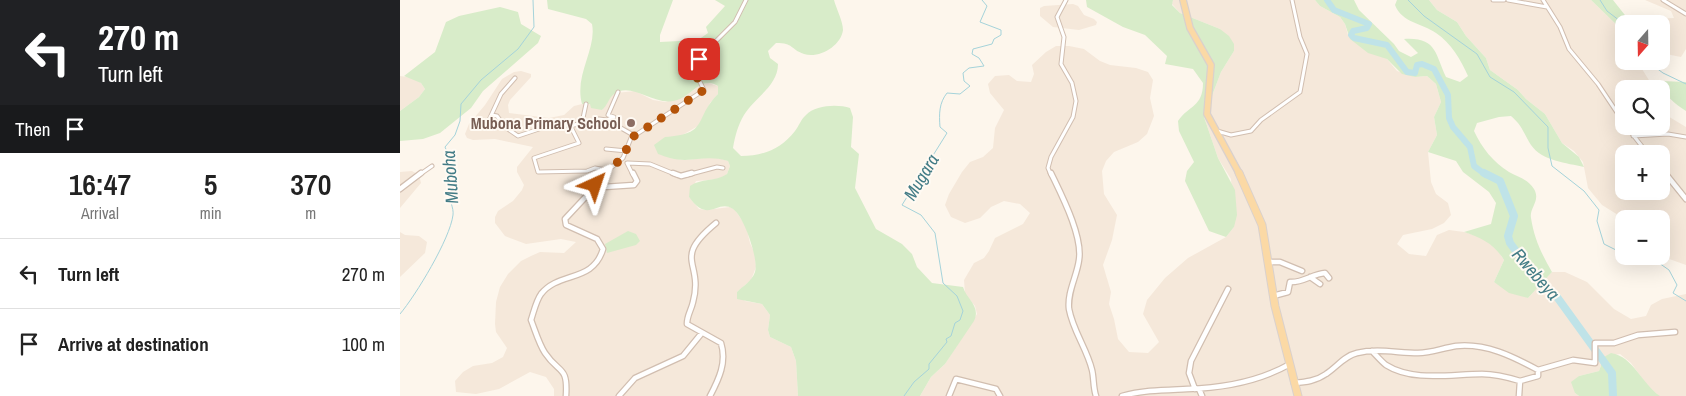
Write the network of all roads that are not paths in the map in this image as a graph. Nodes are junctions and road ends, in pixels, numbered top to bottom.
1 (746, 0) edge
2 (1066, 0) edge
3 (1183, 0) edge
4 (1292, 0) edge
5 (1493, 0) edge
6 (1504, 0) edge
7 (1508, 0) edge
8 (1543, 0) edge
9 (1663, 0) edge
10 (1547, 7) junction
11 (1686, 14) edge
12 (515, 78) dead end
13 (618, 92) dead end
14 (586, 104) dead end
15 (1615, 110) edge
16 (492, 115) junction
17 (490, 120) dead end
18 (607, 120) junction
19 (578, 124) junction
20 (614, 124) junction
21 (570, 125) junction
22 (603, 127) dead end
23 (1217, 131) junction
24 (635, 136) junction
25 (1633, 136) joint
26 (1686, 137) edge
27 (1640, 145) edge
28 (606, 149) dead end
29 (627, 151) junction
30 (623, 158) junction
31 (628, 163) junction
32 (432, 166) dead end
33 (723, 168) dead end
34 (606, 170) junction
35 (1670, 180) edge
36 (595, 185) junction
37 (400, 189) edge
38 (1686, 199) edge
39 (716, 223) dead end
40 (1268, 262) junction
41 (1302, 271) dead end
42 (1310, 277) junction
43 (1329, 278) dead end
44 (1320, 284) dead end
45 (1228, 289) dead end
46 (1273, 296) junction
47 (1675, 332) dead end
48 (702, 334) junction
49 (1372, 351) junction
50 (1290, 364) junction
51 (1538, 370) junction
52 (1520, 382) junction
53 (1294, 383) junction
54 (1197, 389) junction
55 (566, 396) edge
56 (619, 396) edge
57 (710, 396) edge
58 (948, 396) edge
59 (1000, 396) edge
60 (1096, 396) edge
61 (1122, 396) edge
62 (1202, 396) edge
63 (1298, 396) edge
64 (1519, 396) edge

1 - 24 street
2 - 60 street
3 - 23 main road
4 - 23 street
5 - 6 street
7 - 10 street
8 - 10 street
9 - 11 street
10 - 15 street
12 - 16 street
13 - 18 street
14 - 19 street
16 - 17 street
16 - 21 street
18 - 19 street
18 - 20 street
19 - 21 street
20 - 22 street
20 - 24 street
21 - 34 street
23 - 40 main road
24 - 29 street
25 - 26 street
25 - 27 street
28 - 29 street
29 - 30 street
30 - 31 street
30 - 34 street
31 - 33 street
31 - 36 street
32 - 37 street
34 - 36 street
35 - 38 street
36 - 55 street
39 - 48 street
40 - 41 street
40 - 46 main road
42 - 43 street
42 - 44 street
42 - 46 street
45 - 54 street
46 - 50 main road
47 - 51 street
48 - 56 street
48 - 57 street
49 - 51 street
49 - 52 street
49 - 53 street
50 - 53 main road
50 - 54 street
51 - 52 street
52 - 64 street
53 - 63 main road
54 - 61 street
54 - 62 street
58 - 59 street

